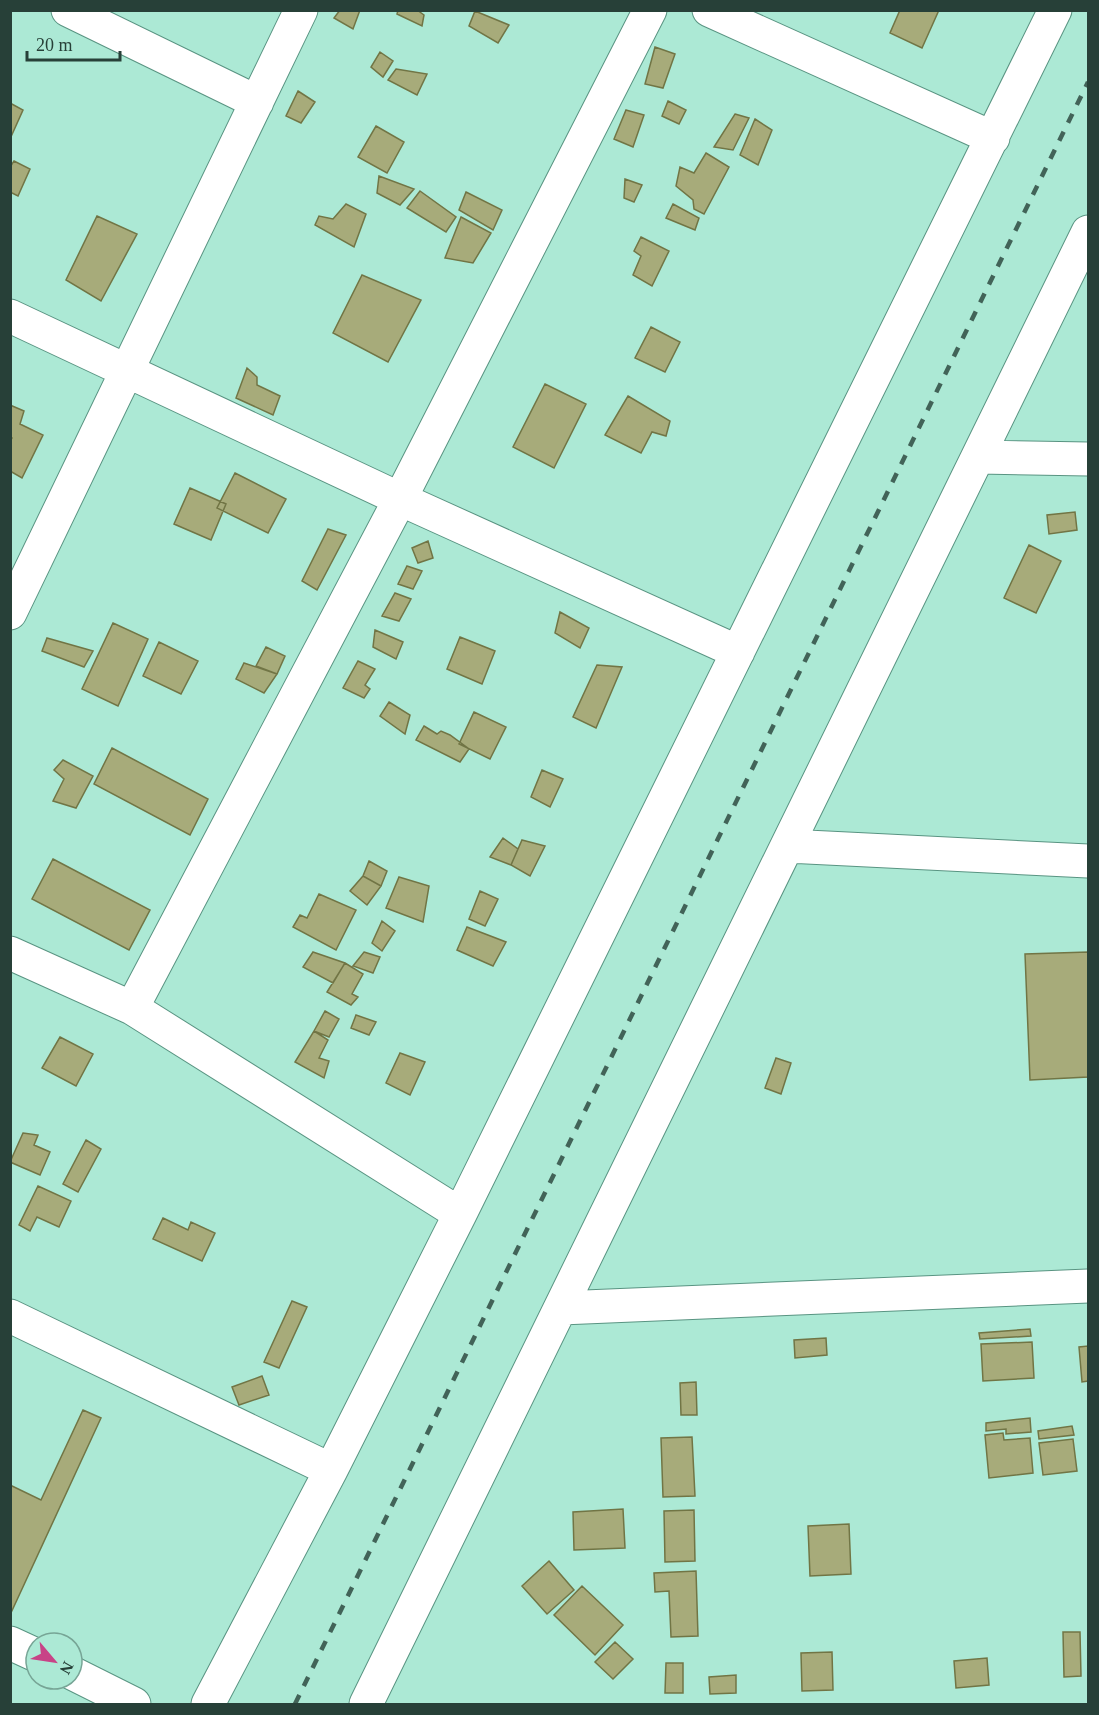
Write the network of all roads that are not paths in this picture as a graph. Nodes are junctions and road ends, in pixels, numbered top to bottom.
1 (68, 10) edge
2 (301, 10) edge
3 (650, 10) edge
4 (709, 10) edge
5 (1055, 10) edge
6 (257, 102) junction
7 (993, 138) junction
8 (1089, 232) edge
9 (10, 316) edge
10 (127, 372) junction
11 (979, 457) junction
12 (1089, 459) edge
13 (400, 499) junction
14 (10, 613) edge
15 (738, 652) junction
16 (788, 846) junction
17 (1089, 861) edge
18 (10, 953) edge
19 (132, 1008) junction
20 (460, 1214) junction
21 (1089, 1286) edge
22 (561, 1308) junction
23 (10, 1316) edge
24 (331, 1470) junction
25 (10, 1643) edge
26 (24, 1649) edge
27 (84, 1679) edge
28 (218, 1701) edge
29 (134, 1704) edge
30 (366, 1704) edge

1 - 6 street
2 - 6 street
3 - 13 street
4 - 7 street
5 - 7 street
6 - 10 street
7 - 15 street
8 - 11 street
9 - 10 street
10 - 13 street
10 - 14 street
11 - 12 street
11 - 16 street
13 - 15 street
13 - 19 street
15 - 20 street
16 - 17 street
16 - 22 street
18 - 19 street
19 - 20 street
20 - 24 street
21 - 22 street
22 - 30 street
23 - 24 street
24 - 28 street
25 - 26 street
27 - 29 street

